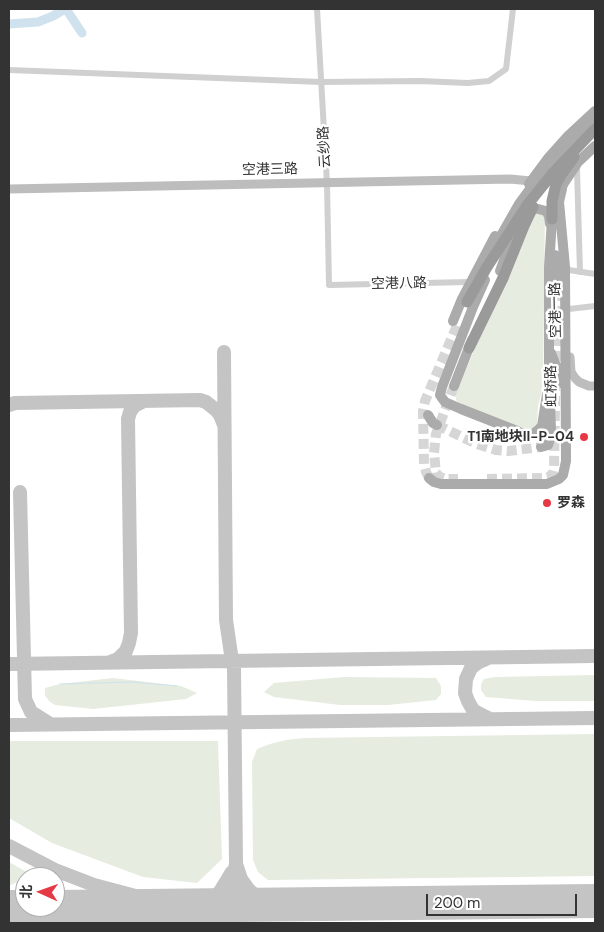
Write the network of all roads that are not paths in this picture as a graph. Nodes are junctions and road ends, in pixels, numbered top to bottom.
1 (317, 9) edge
2 (513, 9) edge
3 (9, 70) edge
4 (321, 82) junction
5 (595, 111) edge
6 (595, 117) edge
7 (595, 124) edge
8 (595, 129) edge
9 (595, 136) edge
10 (590, 145) edge
11 (568, 156) junction
12 (578, 162) junction
13 (531, 181) junction
14 (327, 183) junction
15 (563, 186) junction
16 (9, 189) edge
17 (520, 217) junction
18 (556, 219) junction
19 (551, 232) junction
20 (569, 270) junction
21 (580, 272) junction
22 (595, 274) edge
23 (557, 276) tunnel mouth
24 (470, 282) junction
25 (329, 285) joint
26 (467, 302) junction
27 (595, 306) edge
28 (569, 309) junction
29 (462, 336) junction
30 (470, 348) junction
31 (549, 348) junction
32 (548, 381) junction
33 (454, 386) tunnel mouth
34 (592, 386) edge
35 (565, 389) junction
36 (428, 415) dead end
37 (438, 425) tunnel mouth
38 (541, 447) dead end
39 (429, 478) dead end

1 - 4 street, 云纱路
2 - 4 street
3 - 4 street
4 - 14 street, 云纱路
5 - 13 main road
6 - 26 main road, bridge
7 - 17 main road
8 - 11 highway, bridge
9 - 10 highway
10 - 12 main road, 虹桥路
10 - 15 highway
10 - 18 highway
11 - 26 highway, bridge
11 - 30 highway, bridge
12 - 15 main road, 虹桥路
12 - 21 street
13 - 14 street, 空港三路
13 - 24 main road
14 - 16 street, 空港三路
14 - 25 street, 云纱路
15 - 18 main road, 虹桥路
17 - 19 main road
17 - 29 main road
17 - 30 main road
18 - 19 main road, 虹桥路
18 - 20 street, 空港一路
18 - 23 main road
18 - 35 main road, 虹桥路
19 - 31 main road, 虹桥路
20 - 21 street
20 - 28 street, 空港一路
21 - 22 street
24 - 25 street, 空港八路
24 - 26 main road
24 - 29 main road
27 - 28 street
28 - 34 street, 空港一路
29 - 32 main road
30 - 33 main road
31 - 32 main road, 虹桥路
31 - 35 main road
32 - 38 main road, 虹桥路
35 - 39 main road, 虹桥路
36 - 37 main road

